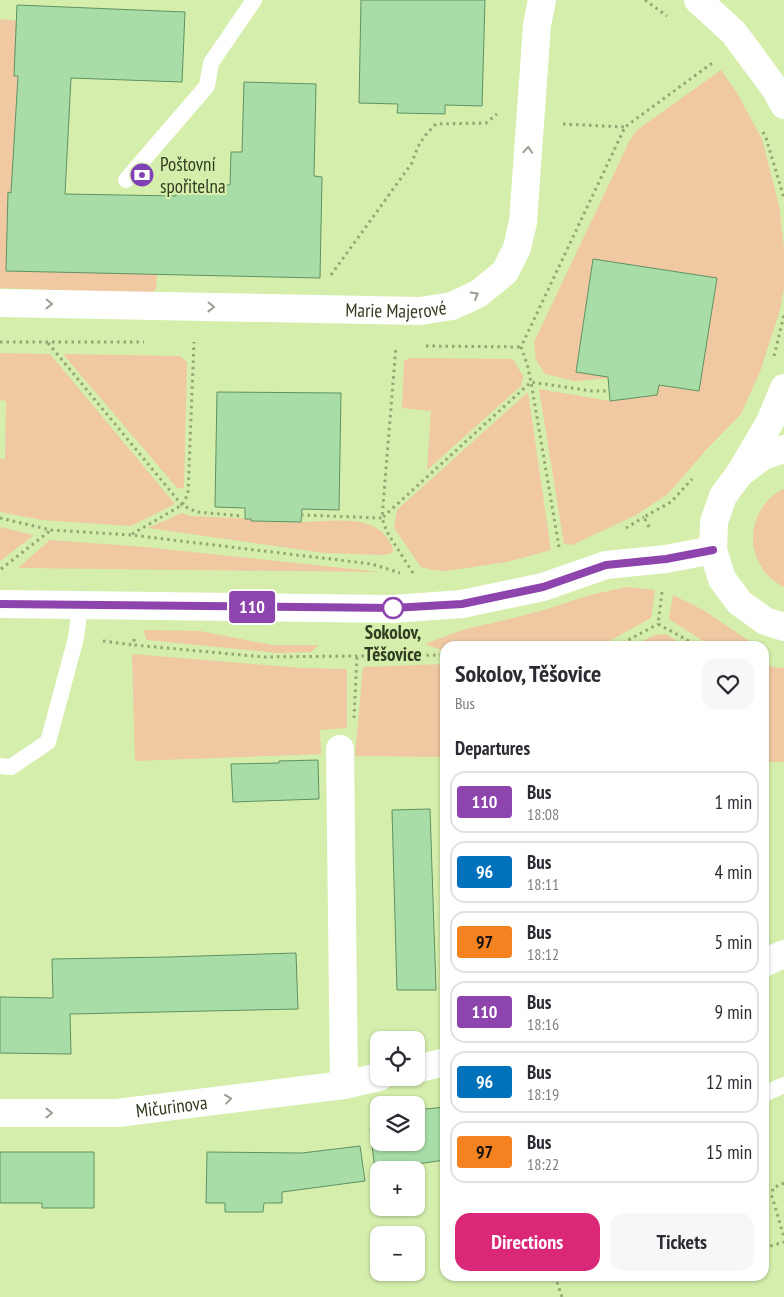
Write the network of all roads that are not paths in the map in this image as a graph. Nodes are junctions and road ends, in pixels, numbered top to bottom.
1 (254, 0) edge
2 (542, 0) edge
3 (698, 0) edge
4 (784, 105) edge
5 (126, 180) dead end
6 (0, 303) edge
7 (784, 388) edge
8 (784, 449) edge
9 (740, 473) junction
10 (713, 550) junction
11 (0, 604) edge
12 (80, 606) junction
13 (784, 627) edge
14 (340, 749) road end
15 (0, 766) edge
16 (784, 954) edge
17 (769, 961) edge
18 (440, 1063) edge
19 (425, 1067) edge
20 (370, 1079) edge
21 (344, 1085) junction
22 (784, 1085) edge
23 (769, 1092) edge
24 (0, 1113) edge

1 - 5 lane
6 -> 2 street, Marie Majerové
3 - 4 street
7 - 9 street
8 - 9 street
9 - 10 street
10 - 12 street
10 - 13 street
11 - 12 street
12 - 15 lane
14 - 21 street
16 - 17 street
18 - 19 street
20 - 21 street, Mičurinova
24 -> 21 street, Mičurinova
22 - 23 lane

